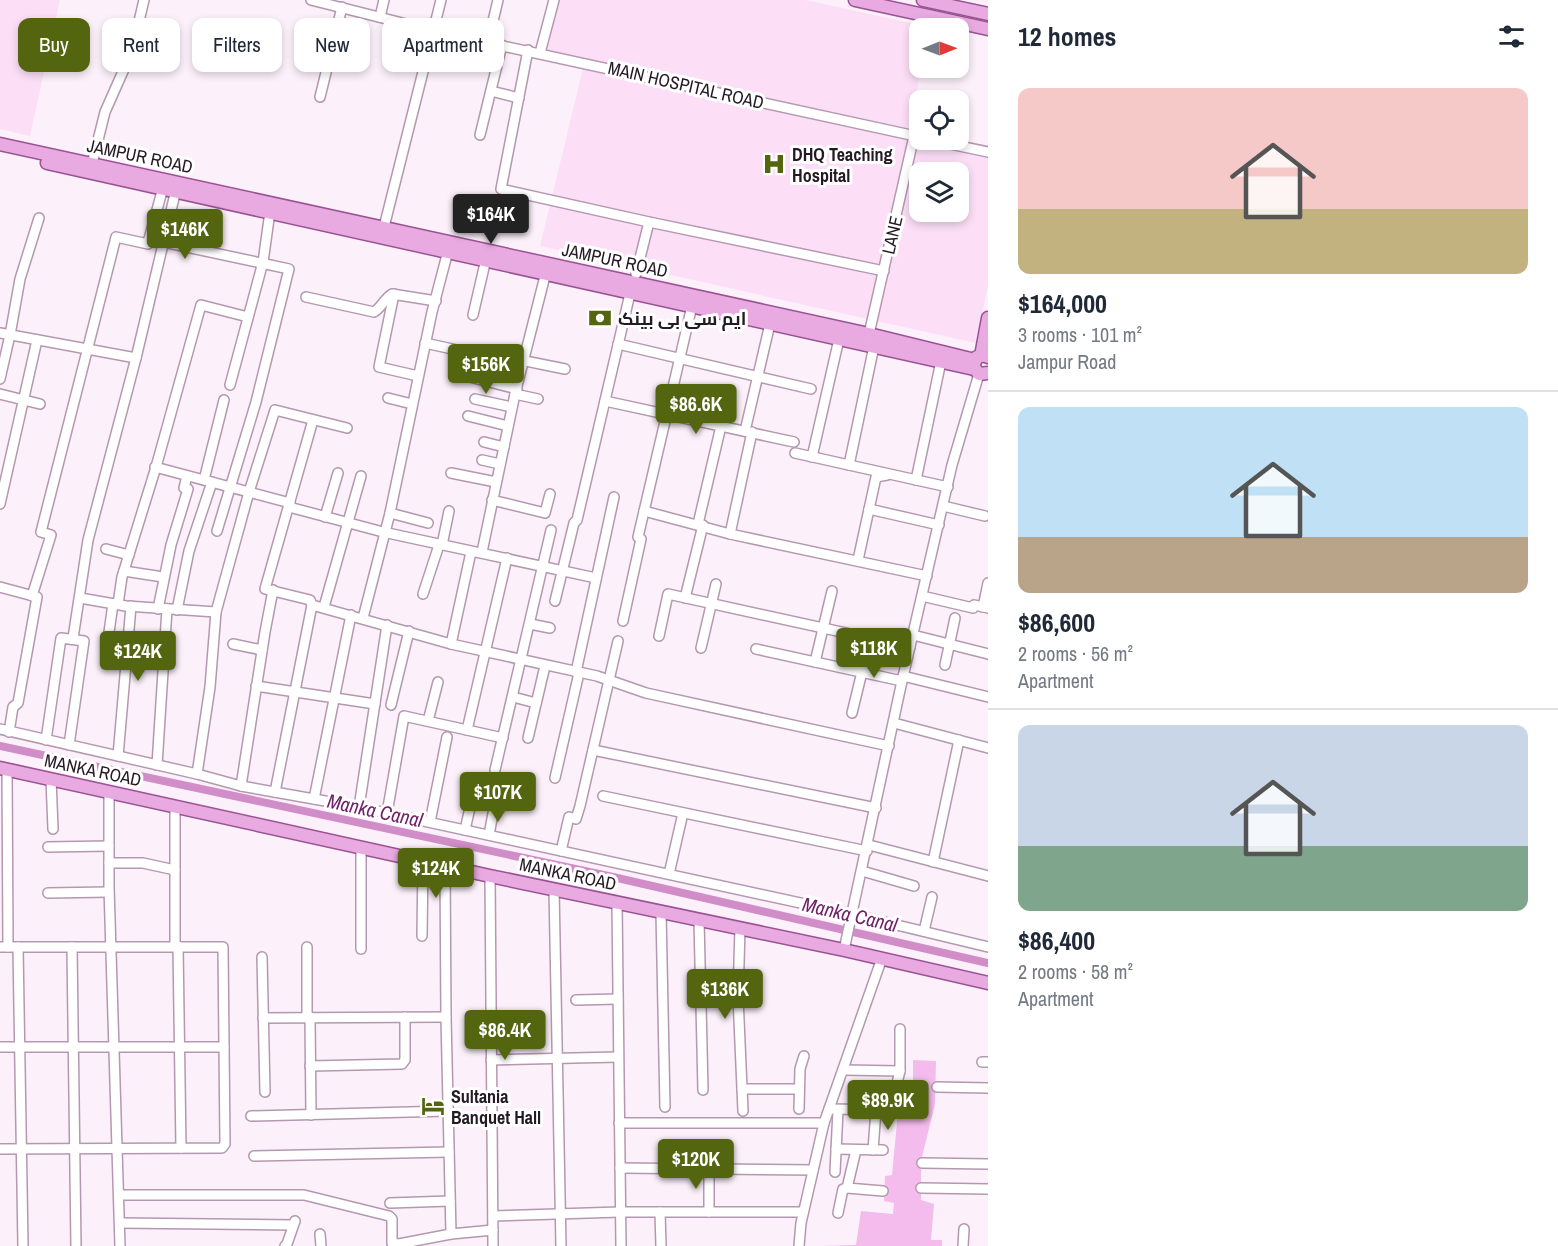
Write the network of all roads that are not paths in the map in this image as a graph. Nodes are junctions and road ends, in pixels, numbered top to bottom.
1 (144, 0) edge
2 (311, 0) edge
3 (384, 0) edge
4 (441, 0) edge
5 (498, 0) edge
6 (554, 0) edge
7 (855, 0) edge
8 (923, 0) edge
9 (328, 2) edge
10 (342, 8) junction
11 (988, 14) edge
12 (380, 17) junction
13 (384, 18) edge
14 (437, 18) edge
15 (494, 18) edge
16 (988, 29) edge
17 (504, 45) edge
18 (528, 50) junction
19 (540, 53) junction
20 (424, 72) edge
21 (496, 72) edge
22 (491, 91) junction
23 (320, 97) dead end
24 (519, 98) junction
25 (909, 134) edge
26 (480, 135) dead end
27 (0, 144) edge
28 (969, 148) edge
29 (914, 150) edge
30 (0, 152) edge
31 (988, 152) edge
32 (92, 164) junction
33 (161, 195) dead end
34 (174, 198) dead end
35 (39, 218) dead end
36 (268, 219) dead end
37 (649, 222) junction
38 (384, 227) junction
39 (149, 239) junction
40 (164, 241) junction
41 (448, 251) junction
42 (486, 259) junction
43 (263, 262) junction
44 (884, 271) junction
45 (636, 274) dead end
46 (544, 279) dead end
47 (394, 294) junction
48 (306, 297) dead end
49 (629, 298) dead end
50 (436, 301) junction
51 (691, 310) dead end
52 (473, 315) dead end
53 (248, 316) junction
54 (988, 318) edge
55 (768, 328) dead end
56 (0, 333) edge
57 (10, 335) junction
58 (839, 339) junction
59 (37, 340) junction
60 (871, 340) junction
61 (426, 343) junction
62 (618, 345) junction
63 (88, 349) junction
64 (136, 358) junction
65 (680, 359) junction
66 (524, 362) junction
67 (982, 362) edge
68 (940, 366) dead end
69 (565, 369) dead end
70 (462, 375) dead end
71 (418, 376) junction
72 (757, 376) junction
73 (0, 379) edge
74 (230, 385) dead end
75 (811, 389) dead end
76 (516, 392) junction
77 (0, 394) edge
78 (388, 398) dead end
79 (24, 399) junction
80 (475, 399) dead end
81 (538, 399) dead end
82 (224, 400) dead end
83 (605, 401) junction
84 (40, 404) dead end
85 (412, 404) junction
86 (512, 407) junction
87 (468, 416) dead end
88 (666, 416) junction
89 (313, 420) junction
90 (508, 426) junction
91 (721, 426) junction
92 (347, 428) dead end
93 (748, 432) junction
94 (484, 442) dead end
95 (504, 447) junction
96 (812, 457) junction
97 (482, 460) dead end
98 (500, 464) junction
99 (849, 465) junction
100 (155, 467) junction
101 (451, 472) dead end
102 (338, 473) dead end
103 (889, 474) junction
104 (187, 476) junction
105 (361, 476) dead end
106 (916, 480) junction
107 (208, 481) junction
108 (496, 482) junction
109 (231, 487) junction
110 (948, 487) junction
111 (249, 492) junction
112 (550, 494) dead end
113 (614, 497) dead end
114 (492, 500) junction
115 (0, 504) edge
116 (290, 505) junction
117 (943, 506) junction
118 (869, 509) junction
119 (449, 511) dead end
120 (644, 511) junction
121 (390, 513) junction
122 (985, 516) dead end
123 (325, 517) junction
124 (428, 523) dead end
125 (347, 524) junction
126 (700, 525) junction
127 (939, 525) junction
128 (551, 530) dead end
129 (217, 531) dead end
130 (383, 532) junction
131 (730, 534) junction
132 (440, 545) junction
133 (106, 549) dead end
134 (471, 552) junction
135 (482, 552) junction
136 (129, 555) junction
137 (507, 558) junction
138 (858, 560) junction
139 (542, 566) junction
140 (562, 570) junction
141 (124, 571) junction
142 (927, 576) junction
143 (163, 577) junction
144 (596, 578) junction
145 (988, 583) edge
146 (716, 584) dead end
147 (1, 587) edge
148 (273, 591) junction
149 (832, 591) dead end
150 (423, 594) dead end
151 (32, 596) junction
152 (922, 596) junction
153 (80, 598) junction
154 (685, 598) junction
155 (0, 599) edge
156 (555, 601) dead end
157 (115, 604) junction
158 (312, 604) junction
159 (711, 604) junction
160 (131, 606) junction
161 (324, 607) junction
162 (985, 608) edge
163 (167, 609) junction
164 (216, 612) junction
165 (351, 615) junction
166 (363, 618) junction
167 (955, 618) dead end
168 (623, 621) dead end
169 (530, 624) junction
170 (387, 625) junction
171 (550, 628) dead end
172 (823, 629) junction
173 (410, 631) junction
174 (659, 636) dead end
175 (913, 636) junction
176 (72, 638) junction
177 (870, 639) junction
178 (618, 641) dead end
179 (232, 644) dead end
180 (452, 644) junction
181 (949, 645) junction
182 (106, 646) dead end
183 (910, 647) junction
184 (700, 648) dead end
185 (756, 649) dead end
186 (262, 650) junction
187 (485, 652) junction
188 (988, 654) edge
189 (522, 661) junction
190 (815, 662) junction
191 (945, 665) dead end
192 (545, 666) junction
193 (577, 672) junction
194 (861, 672) junction
195 (903, 678) junction
196 (608, 681) junction
197 (438, 682) dead end
198 (256, 686) junction
199 (293, 692) junction
200 (513, 697) junction
201 (988, 697) edge
202 (334, 698) junction
203 (536, 703) junction
204 (375, 704) junction
205 (391, 705) dead end
206 (852, 713) dead end
207 (428, 721) junction
208 (894, 723) junction
209 (4, 730) edge
210 (467, 730) junction
211 (447, 737) dead end
212 (503, 738) junction
213 (528, 738) dead end
214 (46, 740) junction
215 (959, 740) junction
216 (69, 745) junction
217 (889, 746) junction
218 (988, 748) edge
219 (593, 750) junction
220 (118, 756) junction
221 (157, 765) junction
222 (3, 768) edge
223 (495, 770) dead end
224 (197, 774) junction
225 (555, 778) dead end
226 (51, 779) junction
227 (241, 786) junction
228 (109, 792) junction
229 (274, 792) junction
230 (603, 796) dead end
231 (496, 797) dead end
232 (314, 799) junction
233 (471, 803) dead end
234 (175, 806) junction
235 (359, 807) junction
236 (876, 808) junction
237 (387, 813) junction
238 (683, 813) junction
239 (430, 822) junction
240 (52, 829) dead end
241 (465, 830) junction
242 (489, 835) junction
243 (109, 846) junction
244 (48, 847) dead end
245 (361, 847) junction
246 (868, 848) junction
247 (561, 850) junction
248 (423, 861) junction
249 (933, 862) junction
250 (109, 863) junction
251 (446, 866) junction
252 (175, 870) junction
253 (862, 871) junction
254 (669, 874) junction
255 (988, 874) edge
256 (490, 876) junction
257 (914, 886) dead end
258 (554, 889) junction
259 (48, 892) dead end
260 (109, 892) junction
261 (932, 897) dead end
262 (617, 903) junction
263 (661, 912) junction
264 (851, 914) junction
265 (699, 920) junction
266 (740, 928) junction
267 (924, 932) junction
268 (422, 936) dead end
269 (845, 944) junction
270 (72, 946) junction
271 (176, 946) junction
272 (4, 947) edge
273 (18, 947) junction
274 (112, 947) junction
275 (306, 947) dead end
276 (988, 947) edge
277 (361, 950) dead end
278 (262, 957) dead end
279 (882, 958) junction
280 (988, 982) edge
281 (618, 999) junction
282 (576, 1000) dead end
283 (308, 1017) junction
284 (405, 1017) junction
285 (446, 1017) junction
286 (263, 1018) junction
287 (900, 1029) dead end
288 (0, 1047) edge
289 (20, 1047) junction
290 (74, 1047) junction
291 (115, 1047) junction
292 (179, 1047) junction
293 (224, 1047) junction
294 (804, 1056) dead end
295 (618, 1057) junction
296 (558, 1058) junction
297 (491, 1060) junction
298 (310, 1066) junction
299 (843, 1070) junction
300 (900, 1071) junction
301 (897, 1083) dead end
302 (937, 1087) dead end
303 (742, 1089) junction
304 (800, 1089) junction
305 (988, 1089) edge
306 (703, 1090) dead end
307 (265, 1092) dead end
308 (665, 1107) dead end
309 (800, 1109) dead end
310 (834, 1109) junction
311 (876, 1110) junction
312 (894, 1110) dead end
313 (448, 1111) junction
314 (743, 1111) dead end
315 (311, 1115) junction
316 (251, 1116) dead end
317 (619, 1123) junction
318 (824, 1123) junction
319 (181, 1148) junction
320 (0, 1149) edge
321 (21, 1149) junction
322 (75, 1149) junction
323 (118, 1149) junction
324 (836, 1149) junction
325 (856, 1150) junction
326 (449, 1152) junction
327 (254, 1156) dead end
328 (922, 1163) dead end
329 (988, 1164) edge
330 (620, 1168) junction
331 (709, 1169) junction
332 (813, 1170) junction
333 (835, 1172) dead end
334 (847, 1188) junction
335 (921, 1188) dead end
336 (988, 1189) edge
337 (883, 1191) dead end
338 (119, 1195) junction
339 (450, 1201) junction
340 (390, 1203) dead end
341 (620, 1212) junction
342 (660, 1212) junction
343 (709, 1212) junction
344 (803, 1212) junction
345 (838, 1213) dead end
346 (560, 1214) junction
347 (493, 1216) junction
348 (120, 1223) junction
349 (964, 1229) dead end
350 (493, 1230) junction
351 (321, 1234) dead end
352 (451, 1234) junction
353 (403, 1245) edge
354 (23, 1246) edge
355 (76, 1246) edge
356 (120, 1246) edge
357 (286, 1246) edge
358 (321, 1246) edge
359 (493, 1246) edge
360 (561, 1246) edge
361 (621, 1246) edge
362 (661, 1246) edge
363 (799, 1246) edge
364 (963, 1246) edge

1 - 32 street
2 - 9 street, MAIN HOSPITAL ROAD
3 - 12 street
4 - 14 street
5 - 15 street
6 - 19 street
7 - 16 main road
8 - 11 main road
9 - 10 street, MAIN HOSPITAL ROAD
10 - 12 street, MAIN HOSPITAL ROAD
10 - 23 street
12 - 13 street, MAIN HOSPITAL ROAD
17 - 18 street, MAIN HOSPITAL ROAD
18 - 19 street, MAIN HOSPITAL ROAD
18 - 24 street
19 - 25 street, MAIN HOSPITAL ROAD
20 - 38 street
21 - 22 street
22 - 24 street
22 - 26 street
24 - 37 street
27 - 32 main road, JAMPUR ROAD
28 - 31 street
29 - 44 street, LANE
30 - 41 main road, JAMPUR ROAD
32 - 38 main road, JAMPUR ROAD
33 - 39 street
34 - 40 street
35 - 57 street
36 - 43 street
37 - 44 street
37 - 45 street
38 - 60 main road, JAMPUR ROAD
39 - 40 street
39 - 63 street
40 - 43 street
40 - 64 street
41 - 42 main road, JAMPUR ROAD
41 - 50 street
42 - 52 street
42 - 58 main road, JAMPUR ROAD
43 - 53 street
43 - 109 street
44 - 60 street, LANE
46 - 66 street
47 - 48 street
47 - 50 street
47 - 71 street
49 - 62 street
50 - 61 street
51 - 65 street
53 - 74 street
53 - 100 street
54 - 67 main road
55 - 72 street
56 - 57 street
57 - 59 street
57 - 73 street
58 - 60 main road, JAMPUR ROAD
58 - 96 street
59 - 63 street
59 - 79 street
60 - 67 main road, JAMPUR ROAD
60 - 99 street, LANE
61 - 66 street
61 - 71 street
62 - 65 street
62 - 83 street
63 - 64 street
63 - 151 street
64 - 153 street
65 - 72 street
65 - 88 street
66 - 69 street
66 - 76 street
67 - 110 street
68 - 106 street
70 - 76 street
71 - 85 street
72 - 75 street
72 - 93 street
76 - 81 street
76 - 86 street
77 - 79 street
78 - 85 street
79 - 84 street
79 - 115 street
80 - 86 street
82 - 107 street
83 - 88 street
83 - 140 street
85 - 121 street
86 - 90 street
87 - 90 street
88 - 91 street
88 - 120 street
89 - 92 street
89 - 111 street
89 - 116 street
90 - 95 street
91 - 93 street
91 - 126 street
93 - 96 street
93 - 131 street
94 - 95 street
95 - 98 street
96 - 99 street
97 - 98 street
98 - 108 street
99 - 103 street
100 - 104 street
100 - 136 street
101 - 108 street
102 - 123 street
103 - 106 street
103 - 118 street
104 - 107 street
104 - 143 street
105 - 125 street
106 - 110 street
107 - 109 street
107 - 163 street
108 - 114 street
109 - 111 street
109 - 129 street
110 - 117 street
111 - 116 street
111 - 164 street
112 - 114 street
113 - 144 street
114 - 135 street
116 - 123 street
116 - 148 street
117 - 122 street
117 - 127 street
118 - 127 street
118 - 138 street
119 - 132 street
120 - 126 street
120 - 168 street
121 - 124 street
121 - 130 street
123 - 125 street
125 - 130 street
125 - 161 street
126 - 131 street
126 - 154 street
127 - 142 street
128 - 139 street
130 - 132 street
130 - 166 street
131 - 138 street
132 - 134 street
132 - 150 street
133 - 136 street
134 - 135 street
134 - 180 street
135 - 137 street
136 - 141 street
137 - 139 street
137 - 187 street
138 - 142 street
139 - 140 street
139 - 169 street
140 - 144 street
140 - 156 street
141 - 143 street
141 - 157 street
142 - 152 street
143 - 163 street
144 - 193 street
145 - 162 street
146 - 159 street
147 - 151 street
147 - 155 street
148 - 158 street
148 - 186 street
149 - 172 street
151 - 209 street
152 - 162 street
152 - 175 street
153 - 157 street
153 - 176 street
154 - 159 street
154 - 174 street
157 - 160 street
157 - 182 street
158 - 161 street
158 - 199 street
159 - 172 street
159 - 184 street
160 - 163 street
160 - 220 street
161 - 165 street
163 - 164 street
163 - 221 street
164 - 224 street
165 - 166 street
165 - 202 street
166 - 170 street
167 - 181 street
169 - 171 street
169 - 189 street
170 - 173 street
170 - 204 street
172 - 177 street
172 - 190 street
173 - 180 street
173 - 205 street
175 - 181 street
175 - 183 street
176 - 214 street
176 - 216 street
177 - 183 street
177 - 194 street
178 - 196 street
179 - 186 street
180 - 187 street
181 - 188 street
181 - 191 street
183 - 195 street
185 - 190 street
186 - 198 street
187 - 189 street
187 - 210 street
189 - 192 street
189 - 200 street
190 - 194 street
192 - 193 street
192 - 203 street
193 - 196 street
193 - 225 street
194 - 195 street
194 - 206 street
195 - 201 street
195 - 208 street
196 - 217 street
196 - 219 street
197 - 207 street
198 - 199 street
198 - 227 street
199 - 202 street
199 - 229 street
200 - 203 street
200 - 212 street
202 - 204 street
202 - 232 street
203 - 213 street
204 - 235 street
207 - 210 street
207 - 237 street
208 - 215 street
208 - 217 street
209 - 214 street
210 - 212 street
211 - 239 street
212 - 223 street
214 - 216 street
215 - 218 street
215 - 249 street
216 - 220 street
217 - 236 street
219 - 236 street
219 - 247 street
220 - 221 street
221 - 224 street
222 - 226 main road, MANKA ROAD
222 - 272 street
224 - 227 street
226 - 228 main road, MANKA ROAD
226 - 240 street
227 - 229 street
228 - 234 main road, MANKA ROAD
228 - 243 street
229 - 232 street
230 - 238 street
231 - 242 street
232 - 235 street
233 - 241 street
234 - 245 main road, MANKA ROAD
234 - 252 street
235 - 237 street
236 - 246 street
237 - 239 street
238 - 246 street
238 - 254 street
239 - 241 street
241 - 242 street
242 - 247 street
243 - 244 street
243 - 250 street
245 - 248 main road, MANKA ROAD
245 - 277 street
246 - 249 street
246 - 253 street
247 - 254 street
248 - 251 main road, MANKA ROAD
248 - 268 street
249 - 255 street
250 - 252 street
250 - 260 street
251 - 256 main road, MANKA ROAD
251 - 285 street
252 - 271 street
253 - 257 street
253 - 264 street
254 - 264 street
256 - 258 main road, MANKA ROAD
256 - 297 street
258 - 262 main road, MANKA ROAD
258 - 296 street
259 - 260 street
260 - 274 street
261 - 267 street
262 - 263 main road, MANKA ROAD
262 - 281 street
263 - 265 main road, MANKA ROAD
263 - 308 street
264 - 267 street
264 - 269 street
265 - 266 main road, MANKA ROAD
265 - 306 street
266 - 269 main road, MANKA ROAD
266 - 303 street
267 - 276 street
269 - 279 main road, MANKA ROAD
270 - 273 street
270 - 274 street
270 - 290 street
271 - 274 street
271 - 292 street
271 - 293 street
272 - 273 street
273 - 289 street
274 - 291 street
275 - 283 street
278 - 286 street
279 - 280 main road, MANKA ROAD
279 - 299 street
281 - 282 street
281 - 295 street
283 - 284 street
283 - 286 street
283 - 298 street
284 - 285 street
284 - 298 street
285 - 313 street
286 - 307 street
287 - 300 street
288 - 289 street
289 - 290 street
289 - 321 street
290 - 291 street
290 - 322 street
291 - 292 street
291 - 323 street
292 - 293 street
292 - 319 street
293 - 319 street
294 - 304 street
295 - 296 street
295 - 317 street
296 - 297 street
296 - 346 street
297 - 347 street
298 - 315 street
299 - 300 street
299 - 310 street
300 - 301 street
302 - 305 street
303 - 304 street
303 - 314 street
304 - 309 street
310 - 311 street
310 - 318 street
310 - 324 street
311 - 312 street
311 - 325 street
313 - 315 street
313 - 326 street
315 - 316 street
317 - 318 street
317 - 330 street
318 - 332 street
319 - 323 street
320 - 321 street
321 - 322 street
321 - 354 street
322 - 323 street
322 - 355 street
323 - 338 street
324 - 325 street
324 - 333 street
325 - 334 street
326 - 327 street
326 - 339 street
328 - 329 street
330 - 331 street
330 - 341 street
331 - 332 street
331 - 343 street
332 - 344 street
334 - 337 street
334 - 345 street
335 - 336 street
338 - 348 street
338 - 353 street
339 - 340 street
339 - 352 street
341 - 342 street
341 - 346 street
341 - 361 street
342 - 343 street
342 - 362 street
343 - 344 street
344 - 363 street
346 - 347 street
346 - 360 street
347 - 350 street
348 - 356 street
348 - 357 street
349 - 364 street
350 - 352 street
350 - 359 street
351 - 358 street
352 - 353 street

